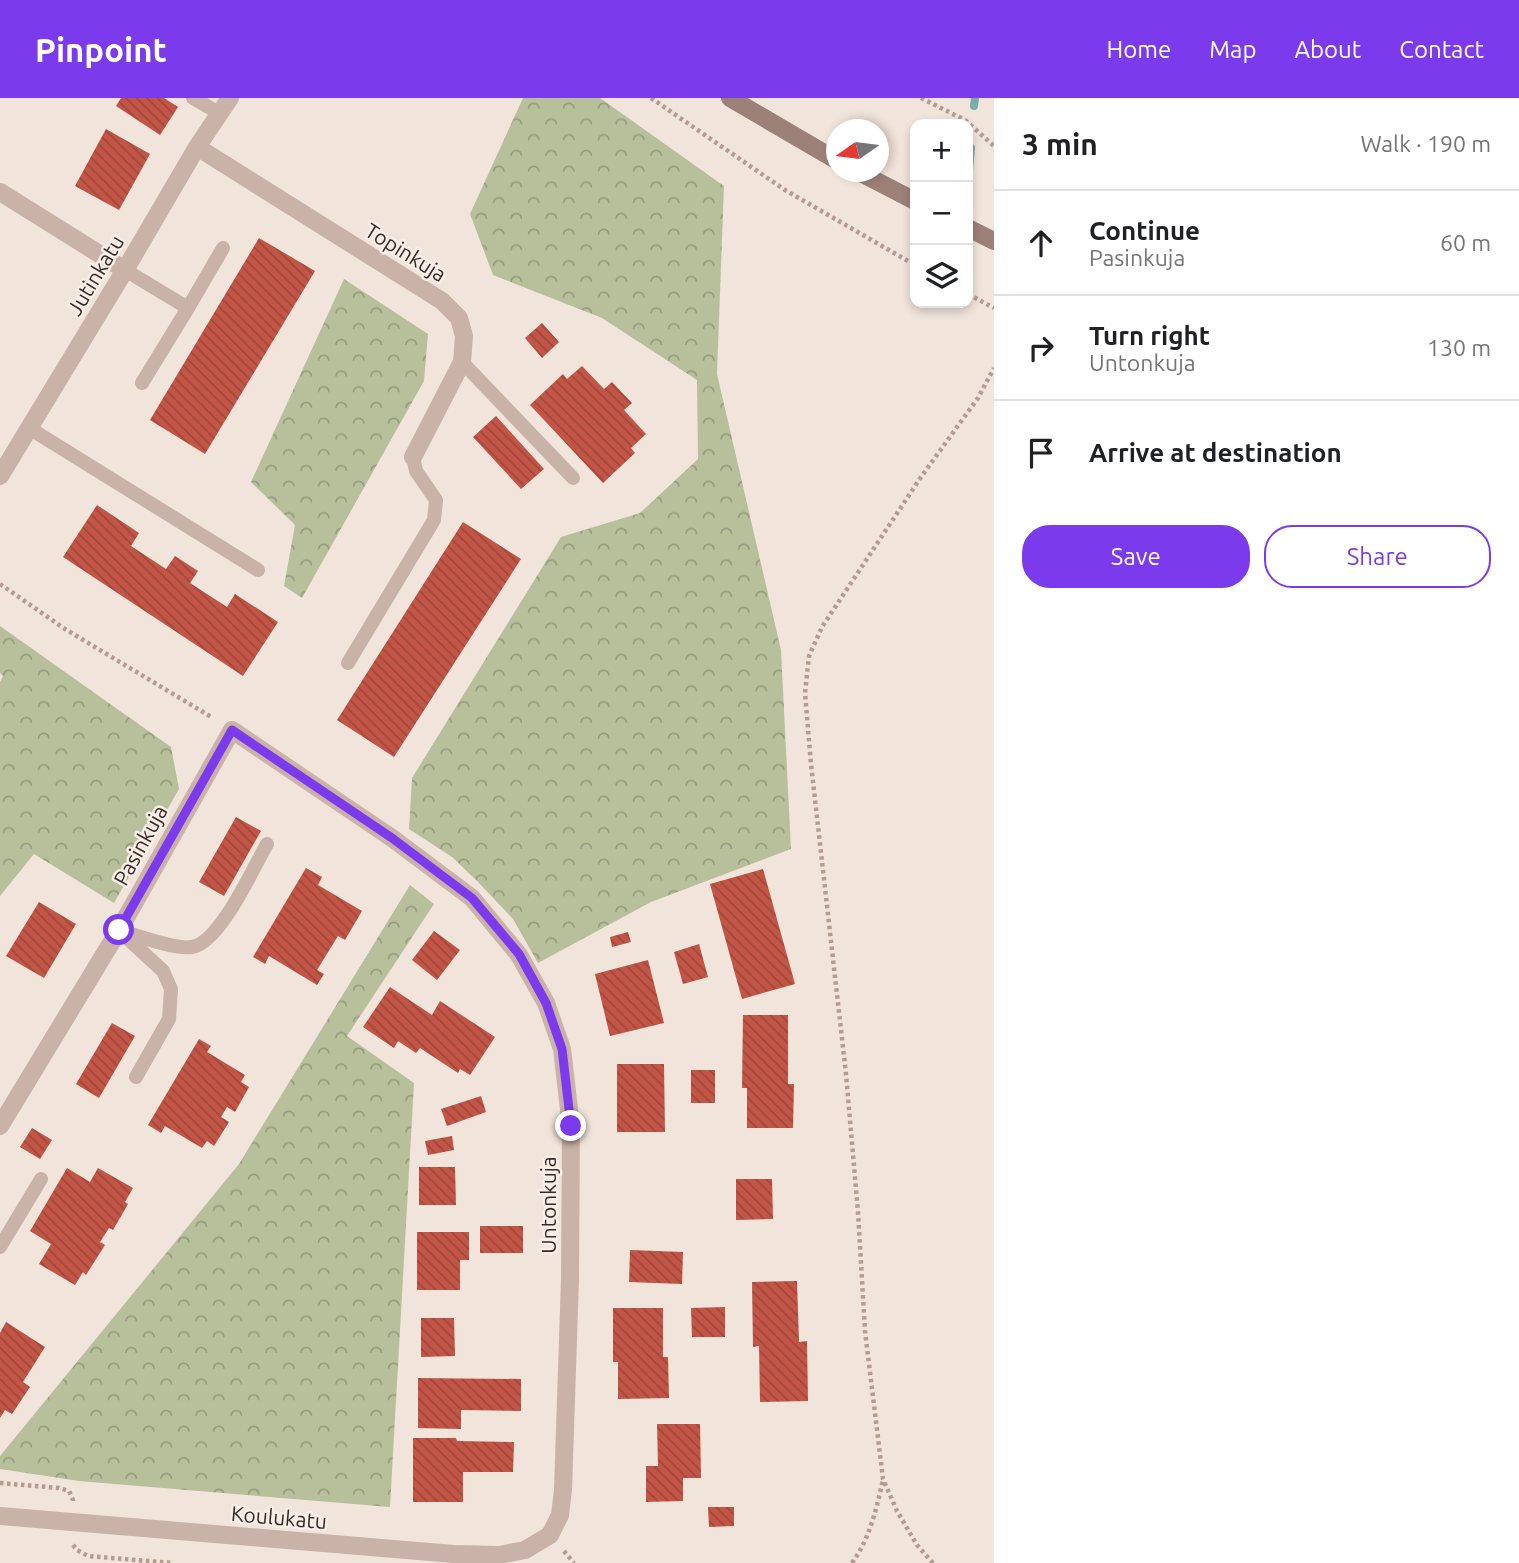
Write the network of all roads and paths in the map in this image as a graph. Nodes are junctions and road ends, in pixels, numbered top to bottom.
1 (193, 98) edge
2 (230, 98) edge
3 (651, 98) edge
4 (730, 98) edge
5 (921, 98) edge
6 (219, 114) junction
7 (994, 146) edge
8 (197, 147) junction
9 (826, 154) edge
10 (878, 182) edge
11 (0, 192) edge
12 (910, 198) edge
13 (973, 231) edge
14 (994, 242) edge
15 (223, 248) dead end
16 (910, 262) edge
17 (125, 270) junction
18 (973, 297) edge
19 (188, 308) junction
20 (994, 309) edge
21 (462, 362) junction
22 (994, 368) edge
23 (142, 383) dead end
24 (29, 428) junction
25 (413, 457) joint
26 (0, 476) edge
27 (573, 478) dead end
28 (258, 570) dead end
29 (0, 584) edge
30 (348, 663) dead end
31 (232, 730) junction
32 (267, 845) dead end
33 (119, 930) junction
34 (136, 1077) dead end
35 (0, 1126) edge
36 (41, 1179) dead end
37 (0, 1247) edge
38 (883, 1479) junction
39 (0, 1516) edge
40 (550, 1535) joint
41 (454, 1558) edge
42 (852, 1563) edge
43 (933, 1563) edge

1 - 6 lane
2 - 6 street, Jutinkatu
3 - 16 path
4 - 9 main road
5 - 7 path
6 - 8 street, Jutinkatu
8 - 17 street, Jutinkatu
8 - 21 street, Topinkuja
10 - 12 main road
11 - 17 street
13 - 14 main road
15 - 19 lane
17 - 19 lane
17 - 24 street, Jutinkatu
18 - 20 path
19 - 23 lane
21 - 25 street, Topinkuja
21 - 27 lane
22 - 38 path
24 - 26 street, Jutinkatu
24 - 28 lane
25 - 30 lane
29 - 31 path
31 - 33 street, Pasinkuja
31 - 40 street, Untonkuja
32 - 33 lane
33 - 34 lane
33 - 35 street, Pasinkuja
36 - 37 lane
38 - 42 path
38 - 43 path
39 - 41 street, Koulukatu
40 - 41 street, Koulukatu

